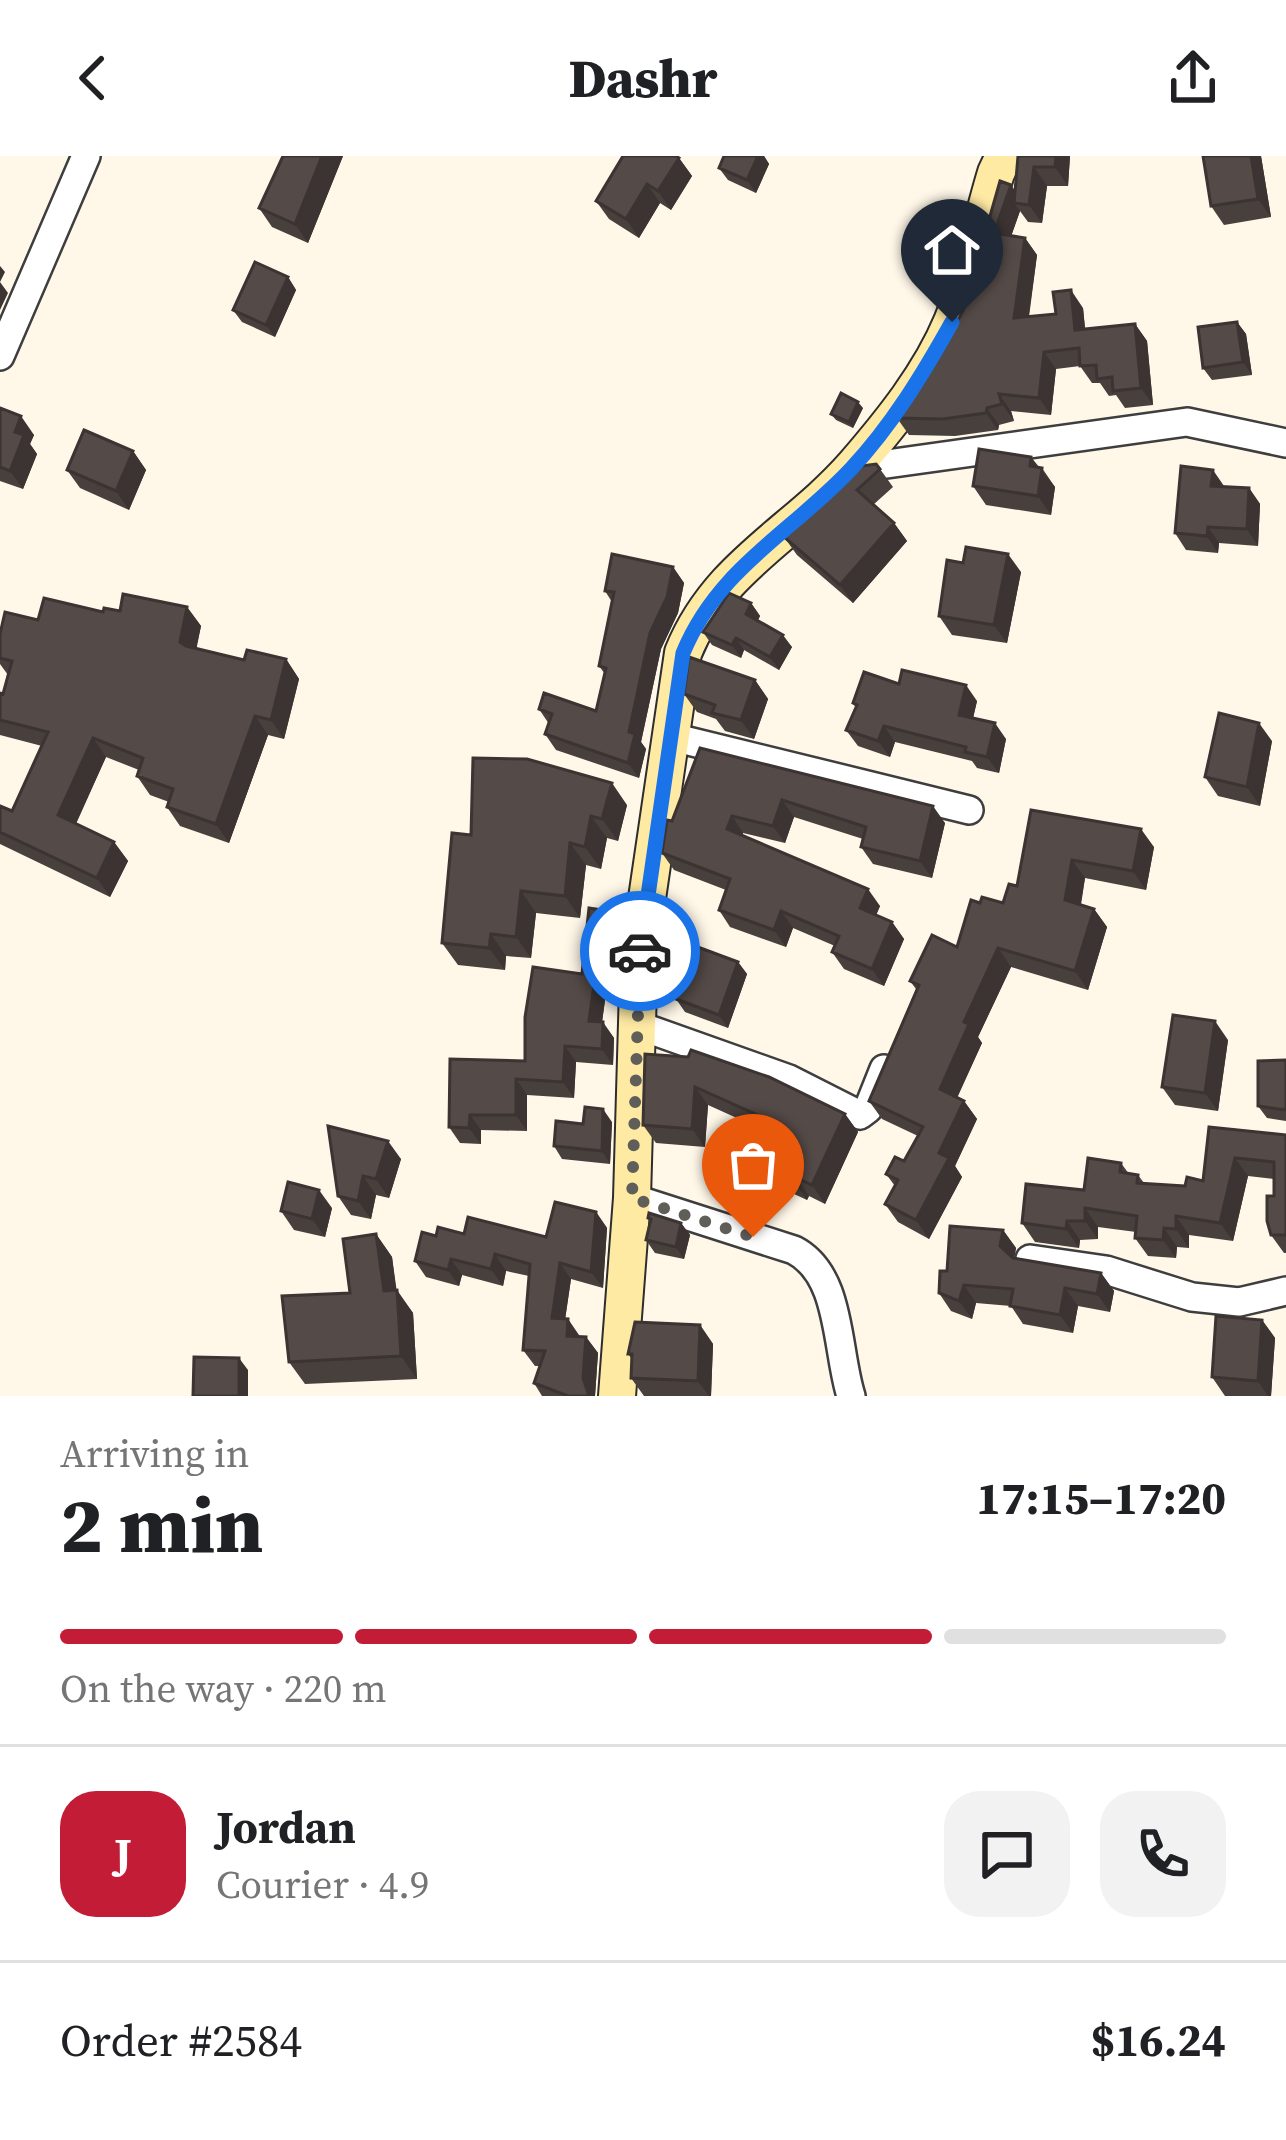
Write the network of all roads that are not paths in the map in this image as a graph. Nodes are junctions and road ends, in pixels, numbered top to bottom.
1 (86, 156) edge
2 (1004, 156) edge
3 (0, 356) edge
4 (1286, 443) edge
5 (851, 469) junction
6 (672, 737) junction
7 (968, 810) dead end
8 (637, 1025) junction
9 (895, 1042) edge
10 (632, 1198) junction
11 (1030, 1259) edge
12 (1286, 1291) edge
13 (616, 1396) edge
14 (851, 1396) edge

1 - 3 street
2 - 5 street
4 - 5 street
5 - 6 street
6 - 7 street
6 - 8 street
8 - 9 street
8 - 10 street
10 - 13 street
10 - 14 street
11 - 12 street

